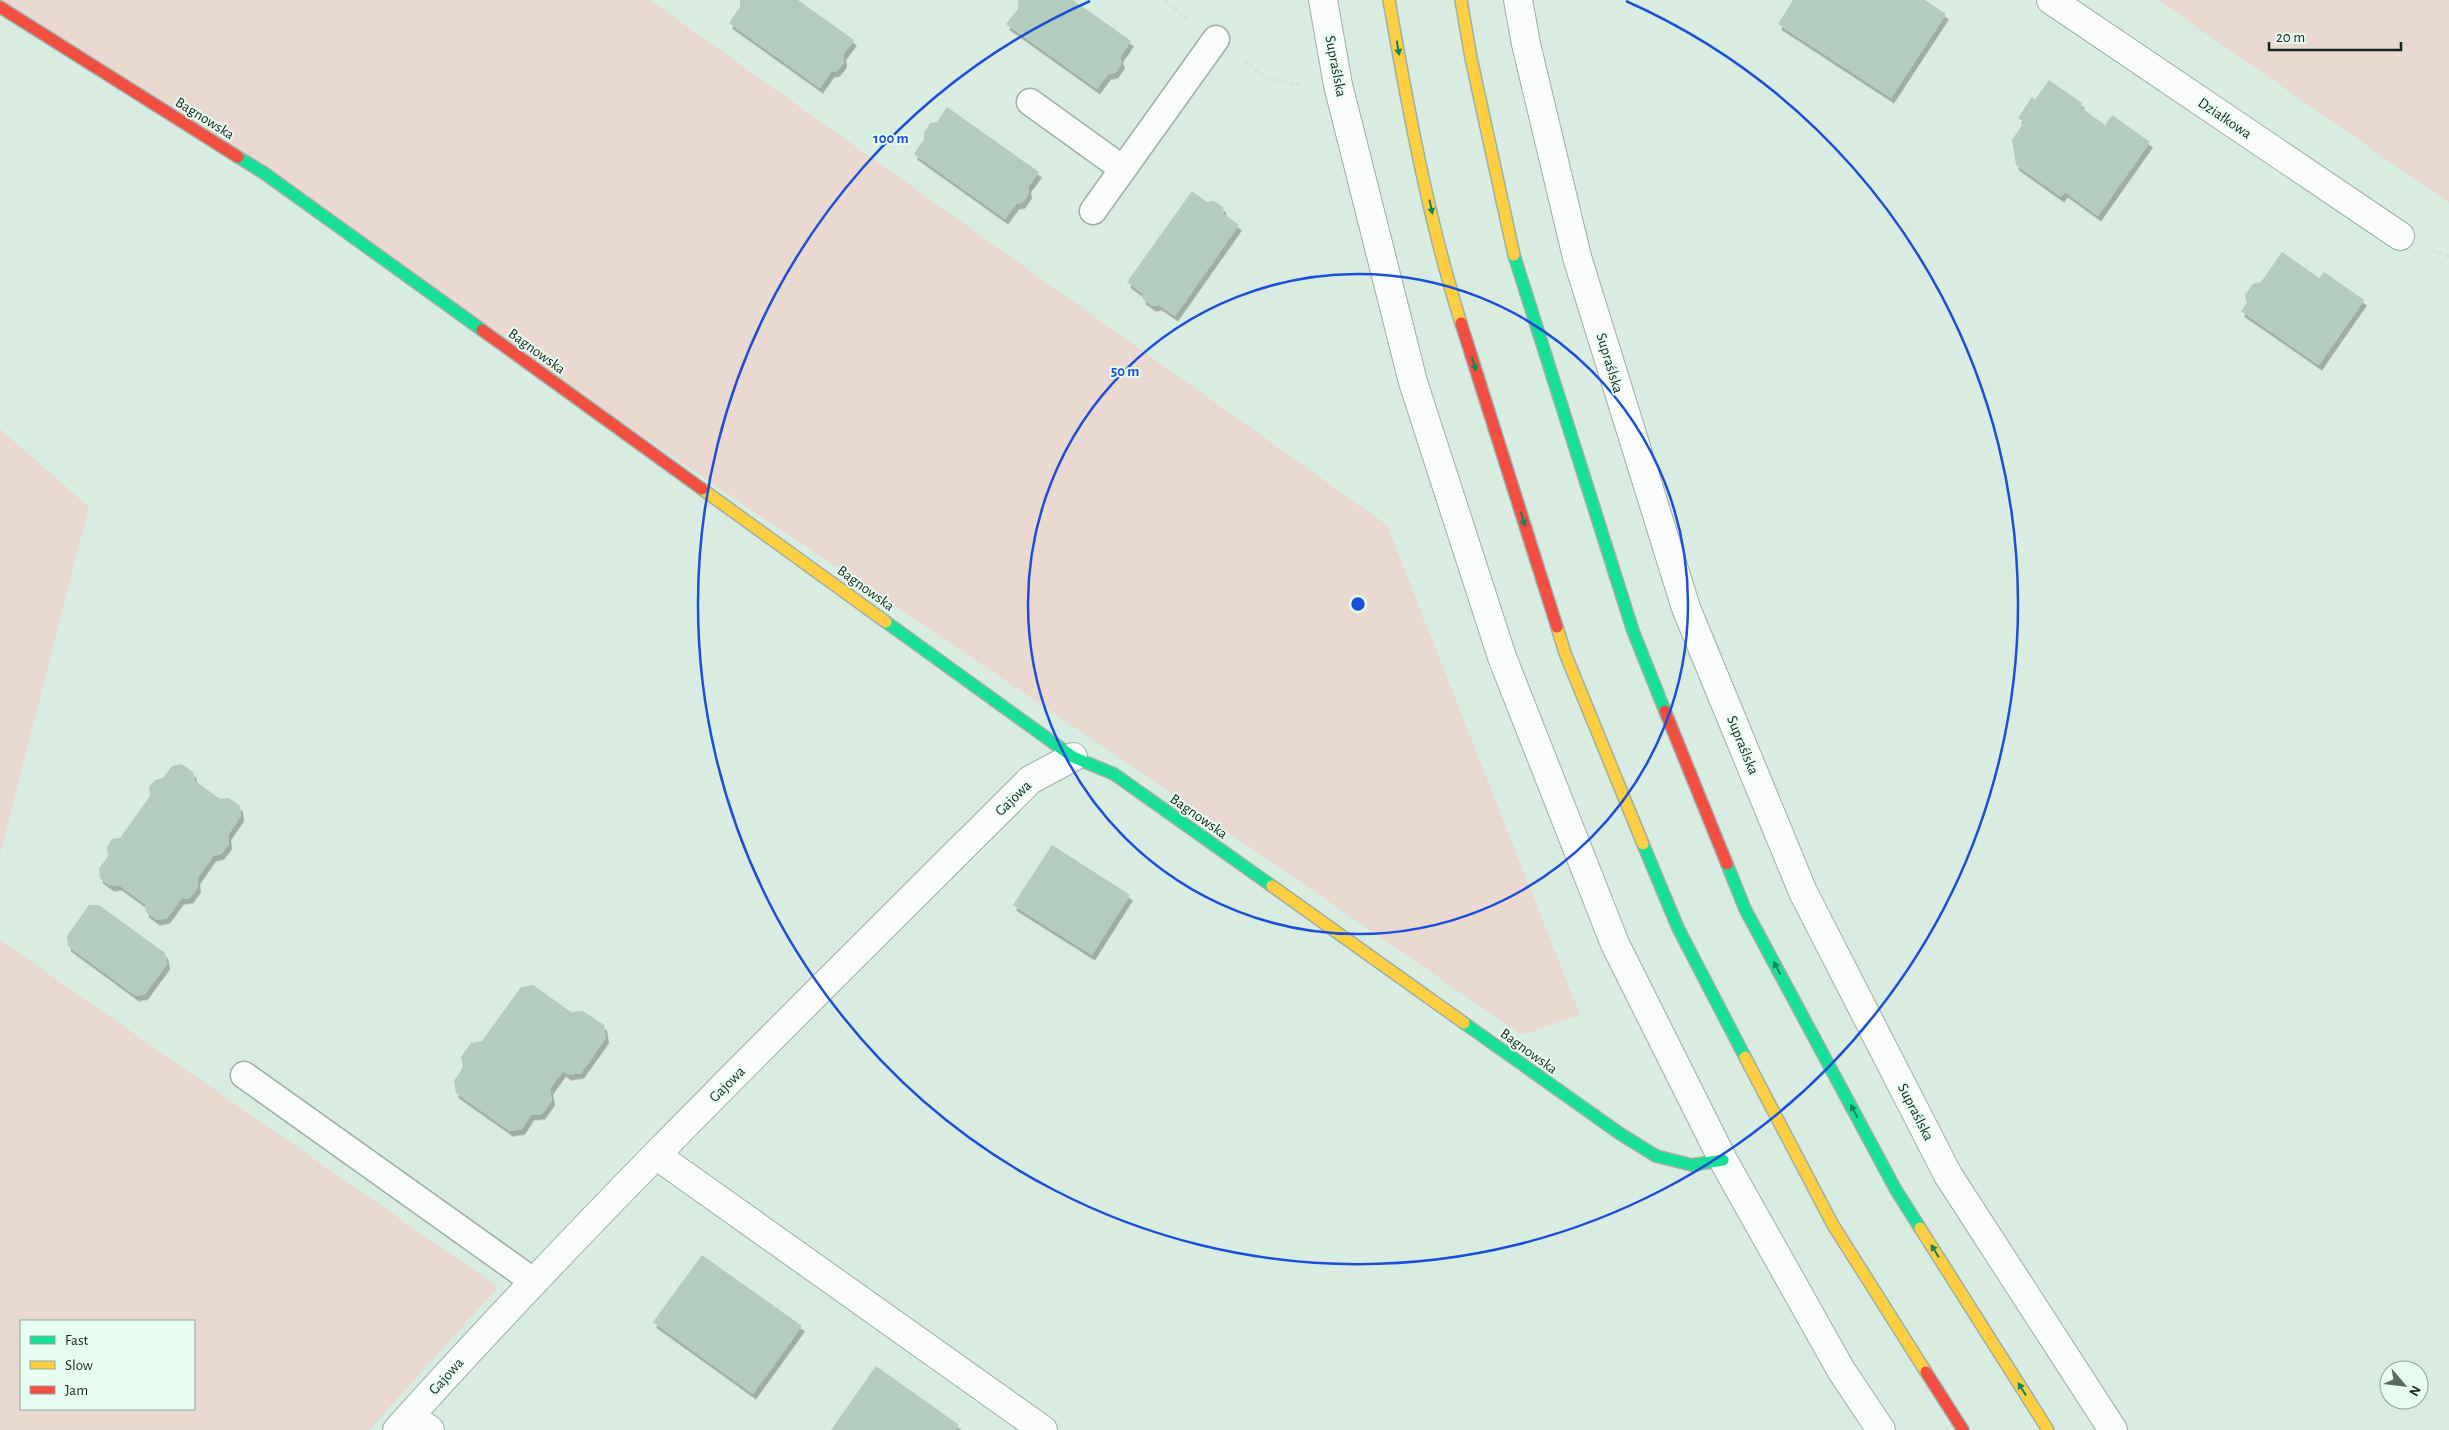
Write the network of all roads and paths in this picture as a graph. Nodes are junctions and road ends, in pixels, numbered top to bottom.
1 (1323, 0) edge
2 (1389, 0) edge
3 (1460, 0) edge
4 (1518, 0) edge
5 (2051, 0) edge
6 (0, 7) edge
7 (1216, 40) dead end
8 (1030, 102) dead end
9 (1123, 169) junction
10 (1094, 211) dead end
11 (2400, 236) dead end
12 (1073, 756) junction
13 (244, 1075) dead end
14 (656, 1155) junction
15 (1723, 1160) junction
16 (533, 1281) junction
17 (412, 1425) edge
18 (1043, 1430) edge
19 (1881, 1430) edge
20 (1963, 1430) edge
21 (2048, 1430) edge
22 (2113, 1430) edge

1 - 15 street, Supraślska
2 -> 20 main road
21 -> 3 main road
4 - 22 street, Supraślska
5 - 11 street, Działkowa
6 - 12 main road, Bagnowska
7 - 9 lane
8 - 9 lane
9 - 10 lane
12 - 14 street, Gajowa
12 - 15 main road, Bagnowska
13 - 16 lane
14 - 16 street, Gajowa
14 - 18 street
15 - 19 street, Supraślska
16 - 17 street, Gajowa

